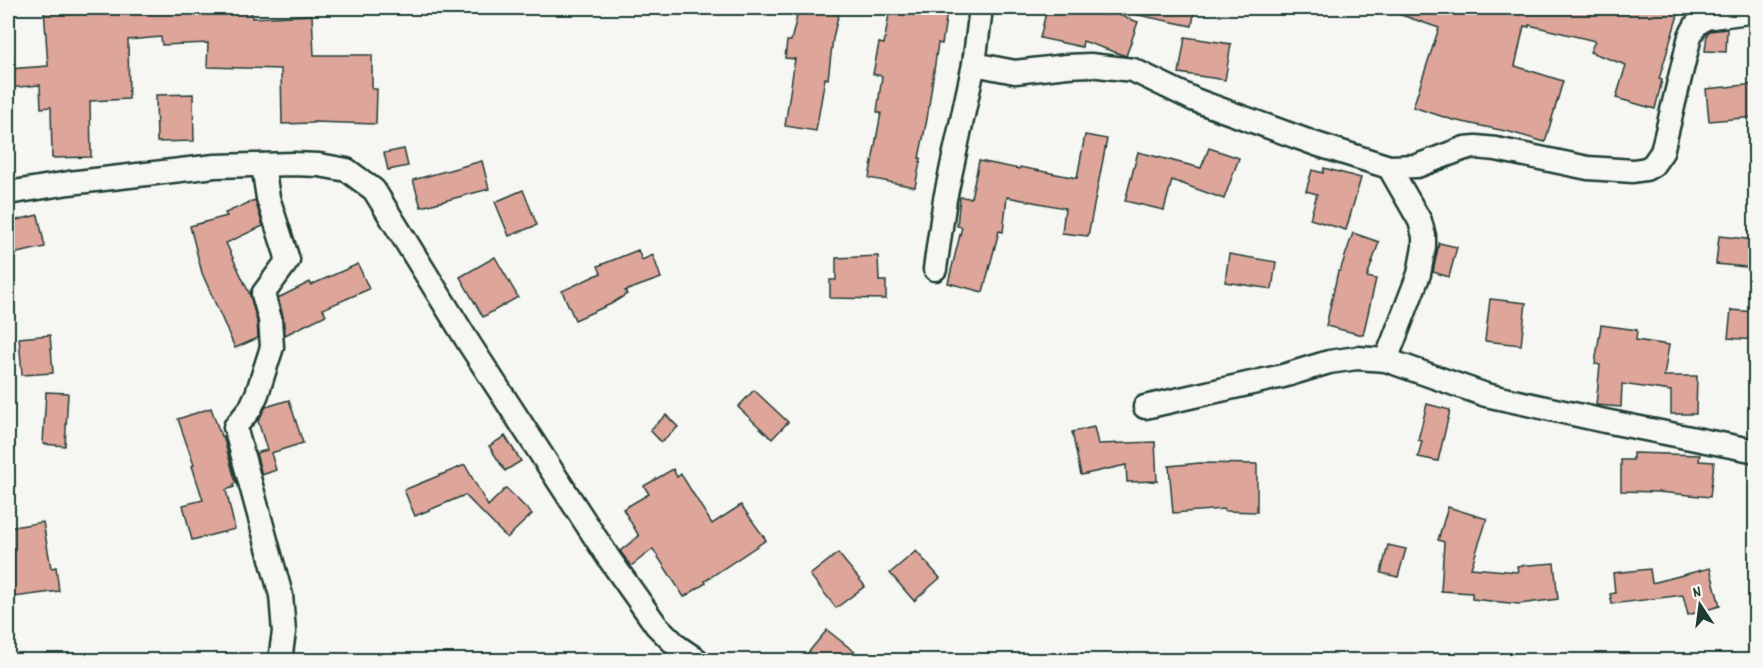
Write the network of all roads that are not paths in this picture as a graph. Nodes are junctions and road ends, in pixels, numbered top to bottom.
1 (981, 8) edge
2 (1755, 11) edge
3 (974, 64) junction
4 (262, 165) junction
5 (1389, 168) junction
6 (8, 193) edge
7 (935, 269) dead end
8 (1386, 360) junction
9 (1145, 407) dead end
10 (1755, 451) edge
11 (280, 660) edge
12 (697, 660) edge

1 - 3 street
2 - 5 street
3 - 5 street
3 - 7 street
4 - 6 street
4 - 11 street
4 - 12 street
5 - 8 street
8 - 9 street
8 - 10 street

